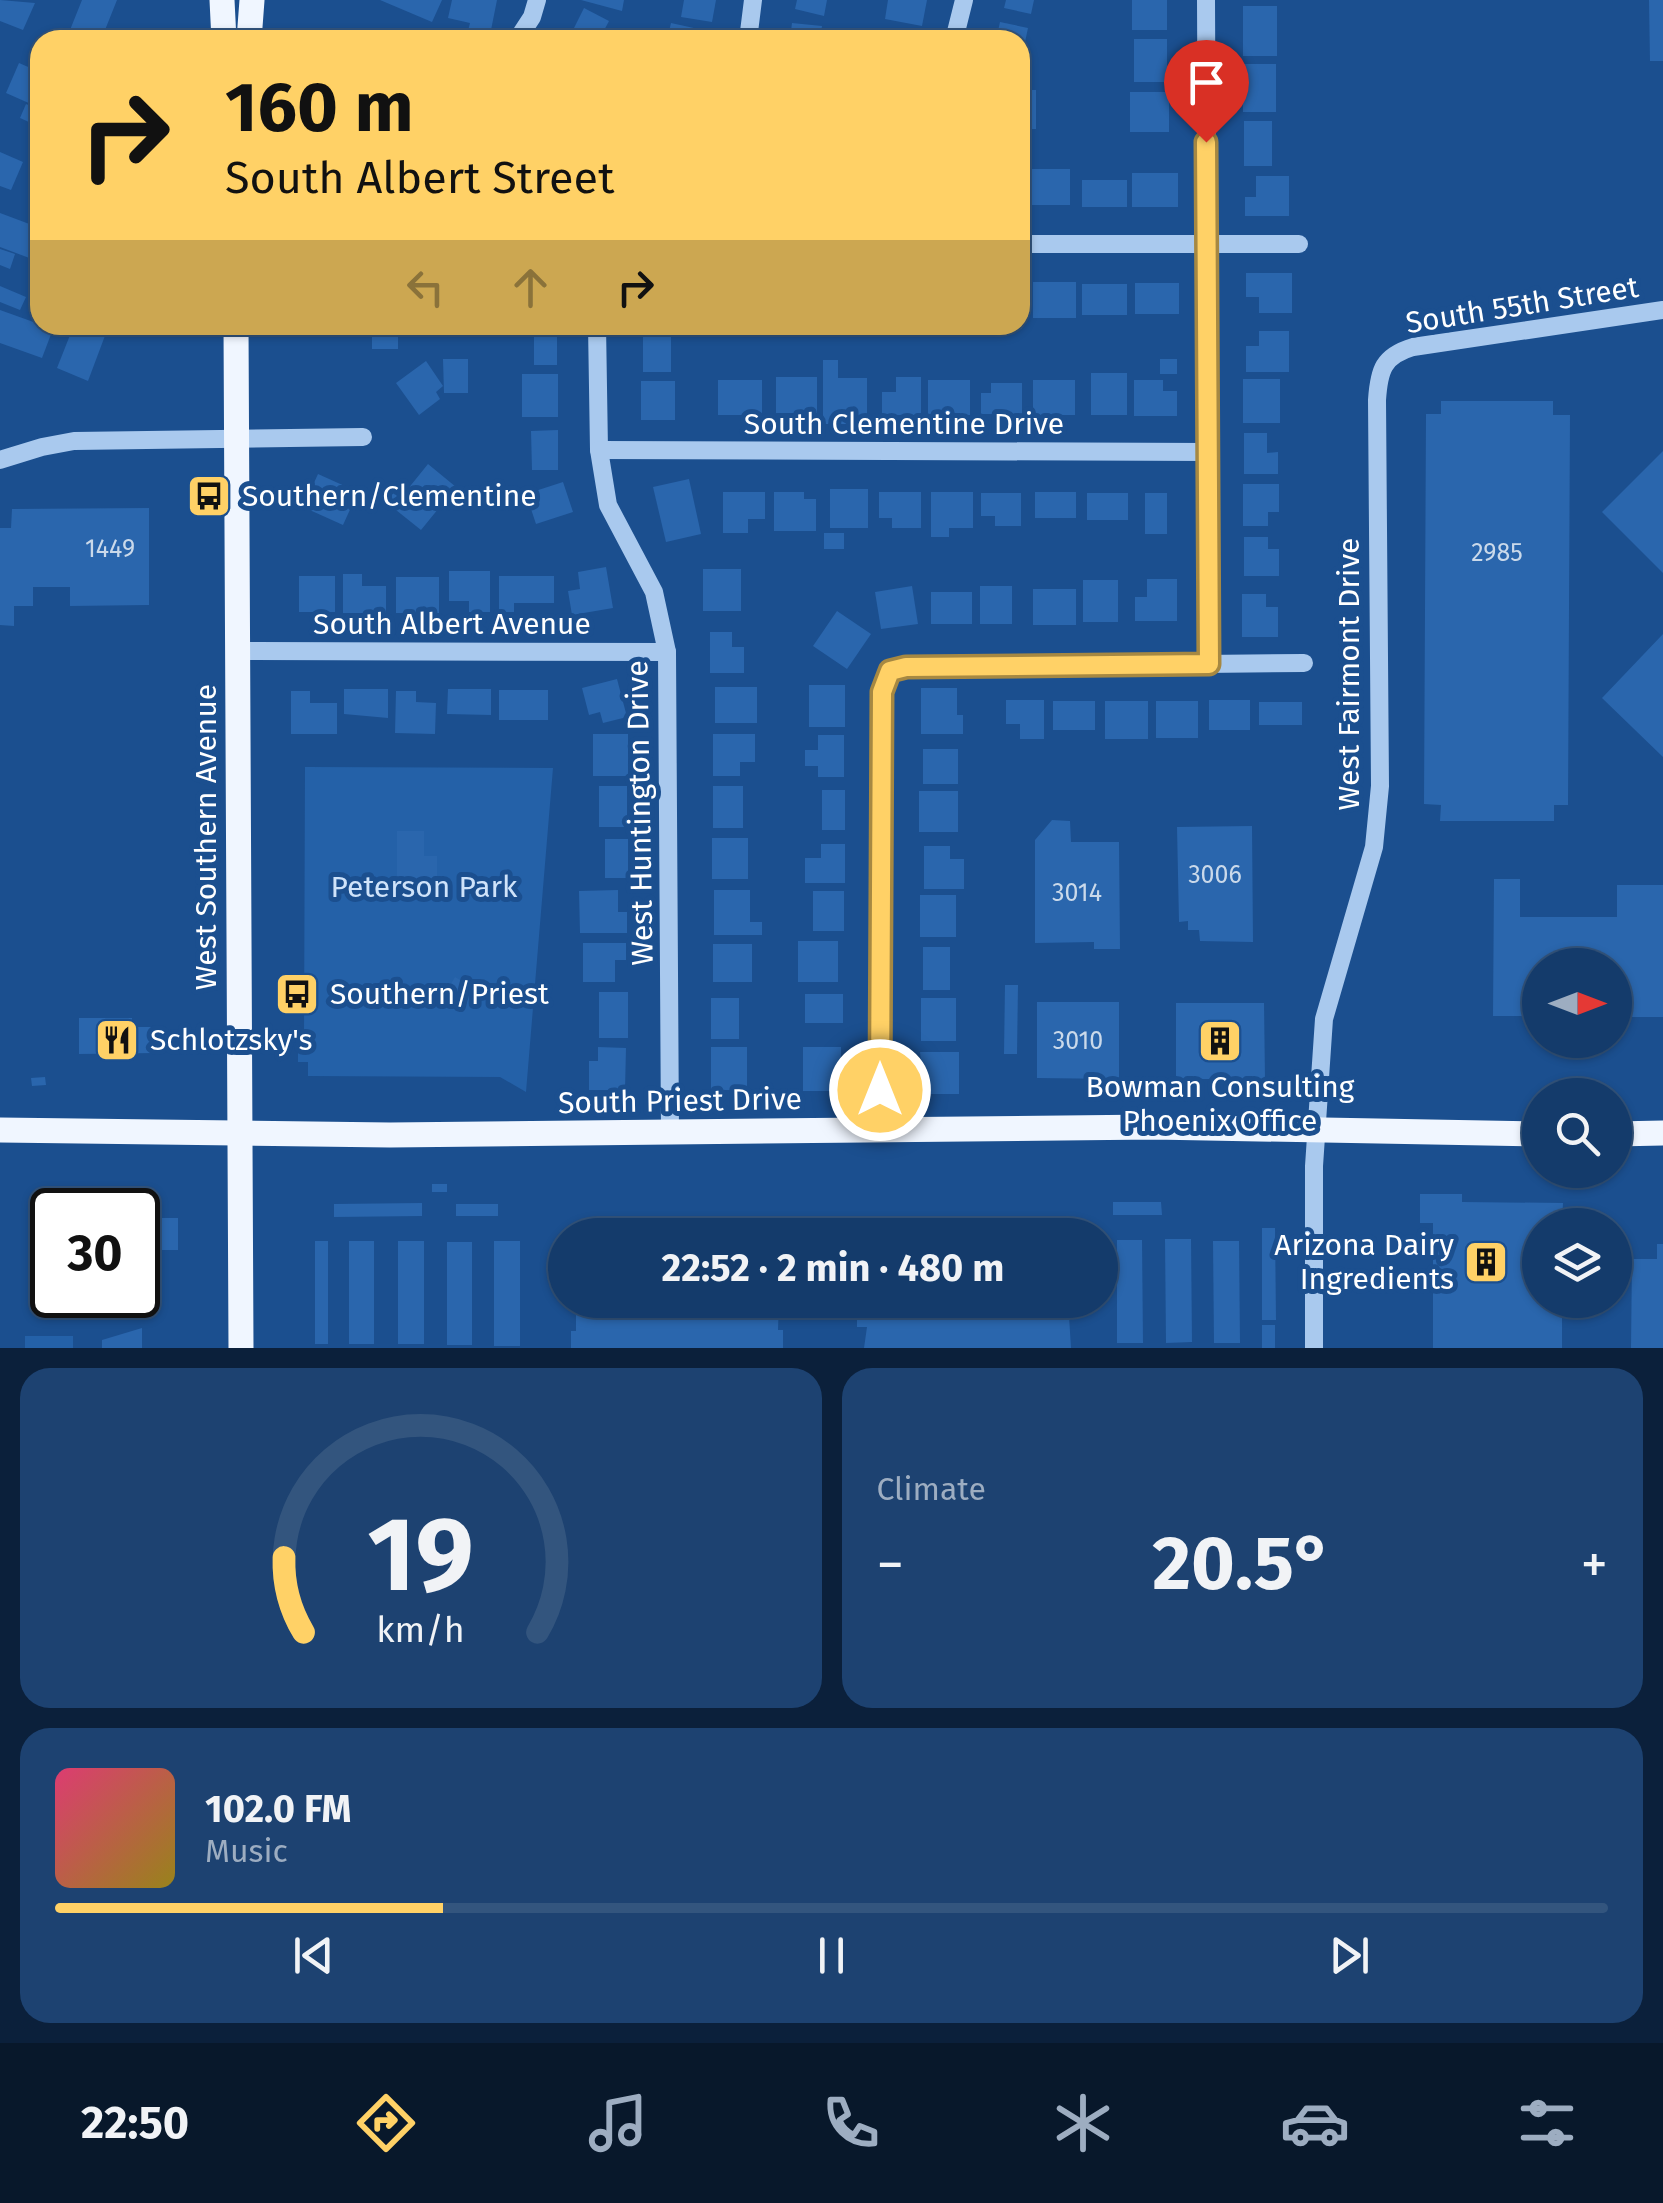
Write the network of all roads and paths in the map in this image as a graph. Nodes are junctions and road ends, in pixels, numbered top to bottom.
1 (222, 0) edge
2 (252, 0) edge
3 (537, 0) edge
4 (753, 0) edge
5 (964, 0) edge
6 (1206, 0) edge
7 (224, 30) edge
8 (253, 30) edge
9 (524, 30) edge
10 (749, 30) edge
11 (956, 30) edge
12 (1030, 244) edge
13 (1207, 244) junction
14 (1299, 244) dead end
15 (1663, 310) edge
16 (236, 335) edge
17 (597, 335) edge
18 (1390, 356) joint
19 (237, 437) junction
20 (363, 438) dead end
21 (599, 450) junction
22 (1208, 452) junction
23 (0, 460) edge
24 (238, 651) junction
25 (667, 652) junction
26 (1304, 663) dead end
27 (1209, 664) junction
28 (1316, 1129) junction
29 (0, 1130) edge
30 (880, 1131) junction
31 (1663, 1133) edge
32 (670, 1134) junction
33 (1522, 1134) edge
34 (1632, 1134) edge
35 (240, 1135) junction
36 (240, 1348) edge
37 (1314, 1348) edge

1 - 7 main road
2 - 8 main road
3 - 9 street
4 - 10 street
5 - 11 street
6 - 13 street
12 - 13 street
13 - 14 street
13 - 22 street
15 - 18 street, South 55th Street
16 - 19 main road, West Southern Avenue
17 - 21 street, West Huntington Drive
18 - 28 street, West Fairmont Drive
19 - 20 street
19 - 23 street
19 - 24 main road, West Southern Avenue
21 - 22 street, South Clementine Drive
21 - 25 street, West Huntington Drive
22 - 27 street
24 - 25 street, South Albert Avenue
24 - 35 main road, West Southern Avenue
25 - 32 street, West Huntington Drive
26 - 27 street
27 - 30 street
28 - 30 main road, South Priest Drive
28 - 33 main road, South Priest Drive
28 - 37 street, West Fairmont Drive
29 - 35 main road, South Priest Drive
30 - 32 main road, South Priest Drive
31 - 34 main road
32 - 35 main road, South Priest Drive
35 - 36 main road, West Southern Avenue

